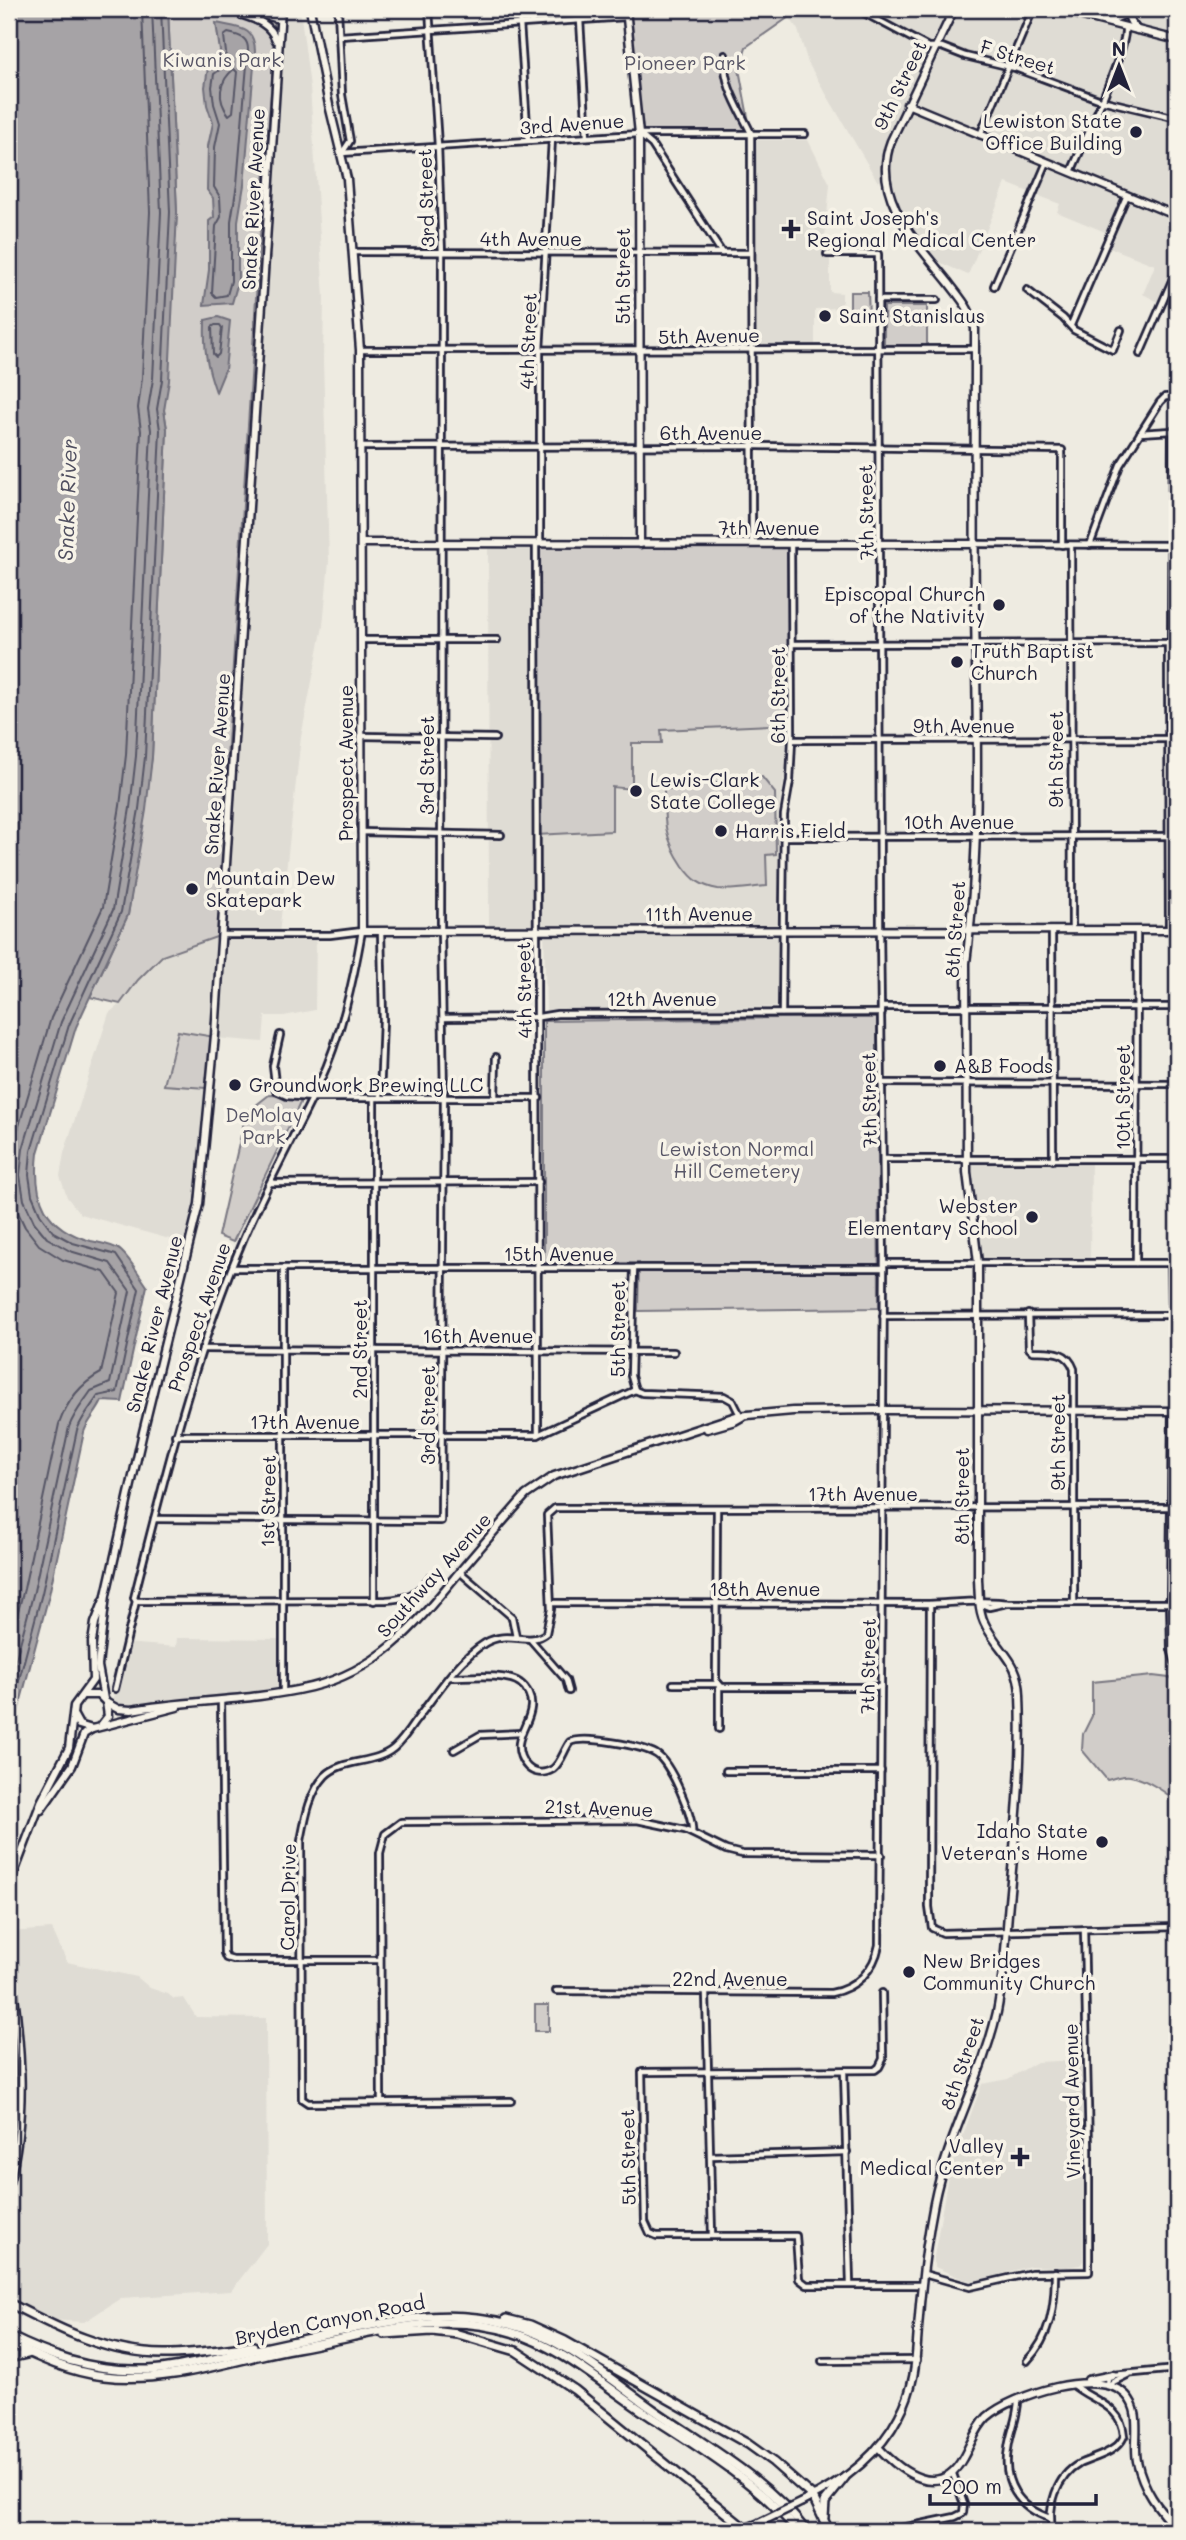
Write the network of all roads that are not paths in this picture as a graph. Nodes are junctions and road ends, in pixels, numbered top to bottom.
1 (227, 9) edge
2 (240, 9) edge
3 (280, 9) edge
4 (310, 9) edge
5 (338, 9) edge
6 (429, 9) edge
7 (519, 9) edge
8 (626, 9) edge
9 (857, 9) edge
10 (954, 9) edge
11 (1033, 9) edge
12 (1055, 9) edge
13 (1124, 11) edge
14 (626, 17) junction
15 (1088, 18) junction
16 (280, 19) junction
17 (580, 20) junction
18 (520, 23) junction
19 (1125, 28) junction
20 (430, 29) junction
21 (1139, 31) junction
22 (340, 36) junction
23 (1177, 40) edge
24 (936, 47) junction
25 (277, 52) junction
26 (725, 55) dead end
27 (1009, 66) junction
28 (1101, 100) junction
29 (907, 104) junction
30 (1177, 118) edge
31 (751, 133) junction
32 (639, 134) junction
33 (805, 134) dead end
34 (980, 135) junction
35 (587, 137) junction
36 (552, 139) junction
37 (527, 141) junction
38 (438, 146) junction
39 (341, 153) junction
40 (1047, 162) junction
41 (1071, 172) junction
42 (885, 178) joint
43 (1127, 195) junction
44 (1177, 216) edge
45 (353, 252) junction
46 (545, 253) junction
47 (639, 253) junction
48 (722, 253) junction
49 (751, 253) junction
50 (442, 254) junction
51 (827, 254) dead end
52 (1177, 269) edge
53 (994, 286) dead end
54 (1027, 290) dead end
55 (878, 300) junction
56 (937, 300) dead end
57 (1071, 325) junction
58 (1121, 330) dead end
59 (751, 349) junction
60 (878, 349) junction
61 (975, 349) junction
62 (360, 351) junction
63 (442, 351) junction
64 (540, 351) junction
65 (640, 351) junction
66 (1140, 354) dead end
67 (1177, 397) edge
68 (1140, 433) junction
69 (752, 446) junction
70 (362, 447) junction
71 (443, 447) junction
72 (539, 447) junction
73 (640, 447) junction
74 (879, 448) junction
75 (974, 449) junction
76 (361, 543) junction
77 (441, 543) junction
78 (538, 543) junction
79 (640, 544) junction
80 (752, 544) junction
81 (791, 544) junction
82 (880, 544) junction
83 (974, 544) junction
84 (1062, 545) junction
85 (1071, 545) junction
86 (1090, 545) junction
87 (1174, 545) edge
88 (362, 640) junction
89 (441, 640) junction
90 (498, 640) dead end
91 (1072, 643) junction
92 (1172, 643) edge
93 (792, 644) junction
94 (881, 644) junction
95 (975, 644) junction
96 (361, 736) junction
97 (441, 737) junction
98 (495, 737) dead end
99 (1072, 739) junction
100 (1169, 739) junction
101 (1177, 739) edge
102 (792, 740) junction
103 (880, 740) junction
104 (977, 740) junction
105 (361, 832) junction
106 (442, 834) junction
107 (500, 835) dead end
108 (880, 836) junction
109 (977, 836) junction
110 (1072, 836) junction
111 (1169, 836) junction
112 (1177, 836) edge
113 (783, 837) junction
114 (537, 930) junction
115 (785, 930) junction
116 (880, 930) junction
117 (971, 930) junction
118 (1052, 930) junction
119 (1072, 930) junction
120 (1137, 930) junction
121 (1169, 930) junction
122 (1177, 930) edge
123 (362, 931) junction
124 (381, 931) junction
125 (441, 931) junction
126 (222, 935) junction
127 (882, 1007) junction
128 (966, 1007) junction
129 (1052, 1007) junction
130 (1137, 1007) junction
131 (1177, 1007) edge
132 (782, 1013) junction
133 (882, 1013) junction
134 (539, 1017) junction
135 (443, 1018) junction
136 (280, 1035) dead end
137 (496, 1057) dead end
138 (883, 1083) junction
139 (967, 1083) junction
140 (1053, 1084) junction
141 (1137, 1084) junction
142 (1177, 1084) edge
143 (444, 1097) junction
144 (312, 1098) junction
145 (377, 1098) junction
146 (495, 1098) junction
147 (539, 1098) junction
148 (884, 1159) junction
149 (967, 1159) junction
150 (1137, 1159) junction
151 (1177, 1159) edge
152 (1053, 1160) junction
153 (374, 1182) junction
154 (442, 1182) junction
155 (539, 1182) junction
156 (269, 1183) junction
157 (978, 1263) junction
158 (1136, 1263) junction
159 (1174, 1263) edge
160 (884, 1266) junction
161 (374, 1267) junction
162 (442, 1267) junction
163 (233, 1268) junction
164 (283, 1268) junction
165 (539, 1268) junction
166 (634, 1268) junction
167 (978, 1314) junction
168 (1028, 1314) junction
169 (1174, 1315) edge
170 (883, 1316) junction
171 (202, 1349) junction
172 (538, 1351) junction
173 (631, 1351) junction
174 (282, 1352) junction
175 (373, 1352) junction
176 (442, 1352) junction
177 (674, 1352) dead end
178 (635, 1390) junction
179 (884, 1410) junction
180 (978, 1411) junction
181 (1074, 1411) junction
182 (1174, 1411) edge
183 (742, 1417) junction
184 (175, 1435) junction
185 (538, 1435) junction
186 (283, 1436) junction
187 (373, 1436) junction
188 (442, 1436) junction
189 (1174, 1507) edge
190 (977, 1508) junction
191 (1074, 1508) junction
192 (717, 1509) junction
193 (884, 1509) junction
194 (154, 1520) junction
195 (282, 1520) junction
196 (374, 1520) junction
197 (460, 1572) junction
198 (430, 1577) dead end
199 (106, 1595) junction
200 (136, 1601) junction
201 (374, 1601) junction
202 (281, 1602) junction
203 (551, 1603) junction
204 (717, 1603) junction
205 (883, 1603) junction
206 (979, 1603) junction
207 (1177, 1603) edge
208 (930, 1604) junction
209 (1074, 1604) junction
210 (1170, 1604) junction
211 (516, 1637) junction
212 (531, 1640) junction
213 (1177, 1670) edge
214 (450, 1677) junction
215 (673, 1684) dead end
216 (719, 1684) junction
217 (881, 1687) junction
218 (115, 1689) dead end
219 (569, 1691) dead end
220 (283, 1692) junction
221 (82, 1695) junction
222 (221, 1700) junction
223 (105, 1701) junction
224 (189, 1703) junction
225 (73, 1713) junction
226 (96, 1727) junction
227 (719, 1728) dead end
228 (521, 1733) junction
229 (454, 1750) dead end
230 (726, 1771) dead end
231 (881, 1771) junction
232 (33, 1823) junction
233 (692, 1833) junction
234 (881, 1855) junction
235 (9, 1886) edge
236 (1177, 1927) edge
237 (1084, 1929) junction
238 (1006, 1931) junction
239 (879, 1945) joint
240 (9, 1956) edge
241 (301, 1960) junction
242 (380, 1960) junction
243 (9, 1963) edge
244 (9, 1986) edge
245 (556, 1991) dead end
246 (706, 1993) junction
247 (883, 1993) dead end
248 (9, 2012) edge
249 (844, 2071) junction
250 (709, 2073) junction
251 (9, 2087) edge
252 (511, 2101) dead end
253 (381, 2102) junction
254 (847, 2152) junction
255 (711, 2156) junction
256 (9, 2183) edge
257 (712, 2235) junction
258 (1055, 2272) junction
259 (924, 2274) junction
260 (850, 2284) junction
261 (923, 2285) junction
262 (9, 2303) edge
263 (464, 2316) junction
264 (9, 2336) edge
265 (352, 2337) junction
266 (282, 2343) junction
267 (10, 2347) edge
268 (31, 2355) junction
269 (9, 2358) edge
270 (917, 2360) junction
271 (822, 2361) dead end
272 (1027, 2361) dead end
273 (1177, 2369) edge
274 (1129, 2374) junction
275 (1113, 2375) junction
276 (1073, 2384) junction
277 (1109, 2386) junction
278 (1018, 2400) junction
279 (878, 2447) junction
280 (953, 2474) junction
281 (845, 2477) junction
282 (813, 2497) junction
283 (1051, 2518) junction
284 (824, 2521) junction
285 (1177, 2529) edge
286 (744, 2531) edge
287 (797, 2531) edge
288 (806, 2531) edge
289 (829, 2531) edge
290 (898, 2531) edge
291 (1053, 2531) edge

1 - 25 main road
2 - 16 main road
3 - 16 main road, Snake River Avenue
4 - 39 main road
5 - 22 street, Prospect Avenue
6 - 20 street, 3rd Street
7 - 18 street
8 - 14 main road, 5th Street
9 - 24 street, F Street
10 - 24 main road, 9th Street
11 - 27 street
12 - 15 main road
13 - 15 main road
13 - 19 main road
13 - 21 main road
14 - 17 street
14 - 32 main road, 5th Street
15 - 19 main road
16 - 25 main road, Snake River Avenue
17 - 18 street
17 - 35 street
18 - 20 street
18 - 37 street
19 - 21 main road
19 - 28 street
20 - 22 street
20 - 38 street, 3rd Street
21 - 23 main road
22 - 39 street, Prospect Avenue
24 - 27 street, F Street
24 - 29 main road, 9th Street
25 - 126 main road, Snake River Avenue
26 - 31 street
27 - 28 street, F Street
27 - 34 street
28 - 30 street, F Street
28 - 41 street
29 - 34 main road
29 - 42 main road, 9th Street
31 - 32 street, 3rd Avenue
31 - 33 street, 3rd Avenue
31 - 49 street
32 - 35 street, 3rd Avenue
32 - 47 main road, 5th Street
32 - 48 street
34 - 40 main road
35 - 36 street, 3rd Avenue
36 - 37 street, 3rd Avenue
36 - 46 street, 4th Street
37 - 38 street, 3rd Avenue
38 - 39 street, 3rd Avenue
38 - 50 street, 3rd Street
39 - 45 main road, Prospect Avenue
40 - 41 main road
40 - 53 street
41 - 43 main road
42 - 61 main road, 8th Street
43 - 44 main road
43 - 57 street
45 - 50 street, 4th Avenue
45 - 62 main road, Prospect Avenue
46 - 47 street, 4th Avenue
46 - 50 street, 4th Avenue
46 - 64 street, 4th Street
47 - 48 street, 4th Avenue
47 - 65 main road, 5th Street
48 - 49 street, 4th Avenue
49 - 59 street
50 - 63 street, 3rd Street
51 - 55 street, 7th Street
52 - 66 street
54 - 57 street
55 - 56 street
55 - 60 street, 7th Street
57 - 58 street
59 - 60 street, 5th Avenue
59 - 65 street, 5th Avenue
59 - 69 street
60 - 61 street, 5th Avenue
60 - 74 street, 7th Street
61 - 75 main road, 8th Street
62 - 63 street, 5th Avenue
62 - 70 main road, Prospect Avenue
63 - 64 street, 5th Avenue
63 - 71 street, 3rd Street
64 - 65 street, 5th Avenue
64 - 72 street, 4th Street
65 - 73 main road, 5th Street
67 - 68 street
68 - 86 street
68 - 87 street
69 - 73 street, 6th Avenue
69 - 74 street, 6th Avenue
69 - 80 street
70 - 71 street, 6th Avenue
70 - 76 main road, Prospect Avenue
71 - 72 street, 6th Avenue
71 - 77 street, 3rd Street
72 - 73 street, 6th Avenue
72 - 78 street, 4th Street
73 - 79 main road, 5th Street
74 - 75 street, 6th Avenue
74 - 82 street, 7th Street
75 - 83 main road, 8th Street
75 - 84 street, 6th Avenue
76 - 77 main road, 7th Avenue
76 - 88 main road, Prospect Avenue
77 - 78 main road, 7th Avenue
77 - 89 street, 3rd Street
78 - 79 main road, 7th Avenue
78 - 114 street, 4th Street
79 - 80 main road, 7th Avenue
80 - 81 main road, 7th Avenue
81 - 82 main road, 7th Avenue
81 - 93 street, 6th Street
82 - 83 main road, 7th Avenue
82 - 94 street, 7th Street
83 - 84 street, 7th Avenue
83 - 95 main road, 8th Street
84 - 85 street, 7th Avenue
85 - 86 street, 7th Avenue
85 - 91 street, 9th Street
86 - 87 street, 7th Avenue
87 - 92 street
88 - 89 street
88 - 96 main road, Prospect Avenue
89 - 90 street
89 - 97 street, 3rd Street
91 - 92 street
91 - 95 street
91 - 99 street, 9th Street
92 - 100 street
93 - 94 street
93 - 102 street, 6th Street
94 - 95 street
94 - 103 street, 7th Street
95 - 104 main road, 8th Street
96 - 97 street
96 - 105 main road, Prospect Avenue
97 - 98 street
97 - 106 street, 3rd Street
99 - 100 street, 9th Avenue
99 - 104 street, 9th Avenue
99 - 110 street, 9th Street
100 - 101 street, 9th Avenue
100 - 111 street
102 - 103 street, 9th Avenue
102 - 113 street, 6th Street
103 - 104 street, 9th Avenue
103 - 108 street, 7th Street
104 - 109 main road, 8th Street
105 - 106 street
105 - 123 main road, Prospect Avenue
106 - 107 street
106 - 125 street, 3rd Street
108 - 109 street, 10th Avenue
108 - 113 street, 10th Avenue
108 - 116 street, 7th Street
109 - 110 street, 10th Avenue
109 - 117 main road, 8th Street
110 - 111 street, 10th Avenue
110 - 119 street, 9th Street
111 - 112 street, 10th Avenue
111 - 121 street
113 - 115 street, 6th Street
114 - 115 main road, 11th Avenue
114 - 125 main road, 11th Avenue
114 - 134 street, 4th Street
115 - 116 main road, 11th Avenue
115 - 132 street, 6th Street
116 - 117 main road, 11th Avenue
116 - 127 street, 7th Street
117 - 118 main road, 11th Avenue
117 - 128 main road, 8th Street
118 - 119 main road, 11th Avenue
118 - 129 street
119 - 120 main road, 11th Avenue
120 - 121 main road, 11th Avenue
120 - 130 street, 10th Street
121 - 122 main road, 11th Avenue
123 - 124 main road, 11th Avenue
123 - 126 street, 11th Avenue
123 - 144 street, Prospect Avenue
124 - 125 main road, 11th Avenue
124 - 145 street, 2nd Street
125 - 135 street, 3rd Street
126 - 199 main road, Snake River Avenue
127 - 128 street
127 - 133 street, 7th Street
128 - 129 street
128 - 139 main road, 8th Street
129 - 130 street
129 - 140 street
130 - 131 street
130 - 141 street, 10th Street
132 - 133 street, 12th Avenue
132 - 134 street, 12th Avenue
133 - 138 street, 7th Street
134 - 135 street, 12th Avenue
134 - 147 street, 4th Street
135 - 143 street, 3rd Street
136 - 144 street
137 - 146 street
138 - 139 street
138 - 148 street, 7th Street
139 - 140 street
139 - 149 main road, 8th Street
140 - 141 street
140 - 152 street
141 - 142 street
141 - 150 street, 10th Street
143 - 145 street
143 - 146 street
143 - 154 street, 3rd Street
144 - 145 street
144 - 156 street, Prospect Avenue
145 - 153 street, 2nd Street
146 - 147 street
147 - 155 street, 4th Street
148 - 149 street
148 - 160 street, 7th Street
149 - 152 street
149 - 157 main road, 8th Street
150 - 151 street
150 - 152 street
150 - 158 street, 10th Street
153 - 154 street
153 - 156 street
153 - 161 street, 2nd Street
154 - 155 street
154 - 162 street, 3rd Street
155 - 165 street, 4th Street
156 - 163 street, Prospect Avenue
157 - 158 street, 15th Avenue
157 - 160 street, 15th Avenue
157 - 167 main road, 8th Street
158 - 159 street, 15th Avenue
159 - 169 street
160 - 166 street, 15th Avenue
160 - 170 street, 7th Street
161 - 162 street, 15th Avenue
161 - 164 street, 15th Avenue
161 - 175 street, 2nd Street
162 - 165 street, 15th Avenue
162 - 176 street, 3rd Street
163 - 164 street, 15th Avenue
163 - 171 street, Prospect Avenue
164 - 174 street, 1st Street
165 - 166 street, 15th Avenue
165 - 172 street, 4th Street
166 - 173 street, 5th Street
167 - 168 street
167 - 170 street
167 - 180 main road, 8th Street
168 - 169 street
168 - 181 street, 9th Street
170 - 179 street, 7th Street
171 - 174 street, 16th Avenue
171 - 184 street, Prospect Avenue
172 - 173 street, 16th Avenue
172 - 176 street, 16th Avenue
172 - 185 street, 4th Street
173 - 177 street, 16th Avenue
173 - 178 street, 5th Street
174 - 175 street, 16th Avenue
174 - 186 street, 1st Street
175 - 176 street, 16th Avenue
175 - 187 street, 2nd Street
176 - 188 street, 3rd Street
178 - 183 street
178 - 185 street, 17th Avenue
179 - 180 main road
179 - 183 main road, Southway Avenue
179 - 193 street, 7th Street
180 - 181 main road
180 - 190 main road, 8th Street
181 - 182 main road
181 - 191 street, 9th Street
182 - 189 street
183 - 197 main road, Southway Avenue
184 - 186 street, 17th Avenue
184 - 194 street, Prospect Avenue
185 - 188 street, 17th Avenue
186 - 187 street, 17th Avenue
186 - 195 street, 1st Street
187 - 188 street, 17th Avenue
187 - 196 street, 2nd Street
188 - 196 street, 3rd Street
189 - 191 street, 17th Avenue
189 - 210 street
190 - 191 street, 17th Avenue
190 - 193 street, 17th Avenue
190 - 206 main road, 8th Street
191 - 209 street, 9th Street
192 - 193 street, 17th Avenue
192 - 203 street, 17th Avenue
192 - 204 street
193 - 205 street, 7th Street
194 - 195 street
194 - 200 street, Prospect Avenue
195 - 196 street
195 - 202 street, 1st Street
196 - 201 street, 2nd Street
197 - 211 street
197 - 220 main road, Southway Avenue
198 - 201 street
199 - 221 main road, Snake River Avenue
199 - 223 main road, Snake River Avenue
200 - 202 street
200 - 218 street, Prospect Avenue
201 - 202 street
202 - 220 street, 1st Street
203 - 204 street, 18th Avenue
203 - 212 street
204 - 205 street, 18th Avenue
204 - 216 street
205 - 208 street, 18th Avenue
205 - 217 street, 7th Street
206 - 208 street, 18th Avenue
206 - 209 street, 18th Avenue
206 - 238 main road, 8th Street
207 - 210 street, 18th Avenue
208 - 238 street
209 - 210 street, 18th Avenue
210 - 213 street
211 - 212 street, Carol Drive
211 - 214 street, Carol Drive
212 - 219 street
214 - 228 street
214 - 241 street, Carol Drive
215 - 216 street
216 - 217 street
216 - 227 street
217 - 231 street, 7th Street
220 - 222 main road, Southway Avenue
221 - 223 main road
221 - 225 main road
222 - 224 main road, Southway Avenue
222 - 241 street
223 - 224 main road, Southway Avenue
223 - 226 main road
224 - 226 main road, Southway Avenue
225 - 226 main road
225 - 232 main road
226 - 232 main road
228 - 229 street
228 - 233 street
230 - 231 street
231 - 234 street, 7th Street
232 - 235 main road
233 - 234 street, 21st Avenue
233 - 242 street, 21st Avenue
234 - 239 street, 7th Street
236 - 237 street
237 - 238 street
237 - 258 street, Vineyard Avenue
238 - 259 main road, 8th Street
239 - 246 street, 22nd Avenue
240 - 243 main road
241 - 242 street
241 - 253 street, Carol Drive
242 - 253 street
243 - 244 main road
243 - 256 main road
245 - 246 street, 22nd Avenue
246 - 250 street
247 - 249 street
248 - 251 main road
249 - 250 street
249 - 254 street
250 - 255 street
250 - 257 street, 5th Street
252 - 253 street
254 - 255 street
254 - 260 street
255 - 257 street
257 - 260 street, 5th Street
258 - 259 street
258 - 272 street
259 - 261 main road, 8th Street
260 - 261 street
261 - 270 main road, 8th Street
262 - 266 main road
263 - 266 main road, Bryden Canyon Road
263 - 282 main road
263 - 288 main road, Bryden Canyon Road
264 - 266 main road, Bryden Canyon Road
264 - 267 main road
265 - 268 main road, Bryden Canyon Road
265 - 286 main road
265 - 287 main road, Bryden Canyon Road
267 - 268 main road, Bryden Canyon Road
268 - 269 main road
270 - 271 street
270 - 279 main road, 8th Street
273 - 274 street
274 - 275 street
274 - 277 street
275 - 276 main road
275 - 277 street
276 - 277 main road
276 - 278 main road
276 - 283 street
277 - 285 main road
278 - 280 main road
278 - 283 street
279 - 280 main road
279 - 281 main road, 8th Street
280 - 290 street
281 - 282 main road, 8th Street
281 - 284 main road
282 - 284 main road
282 - 286 main road, 8th Street, bridge
283 - 291 street
284 - 289 main road

